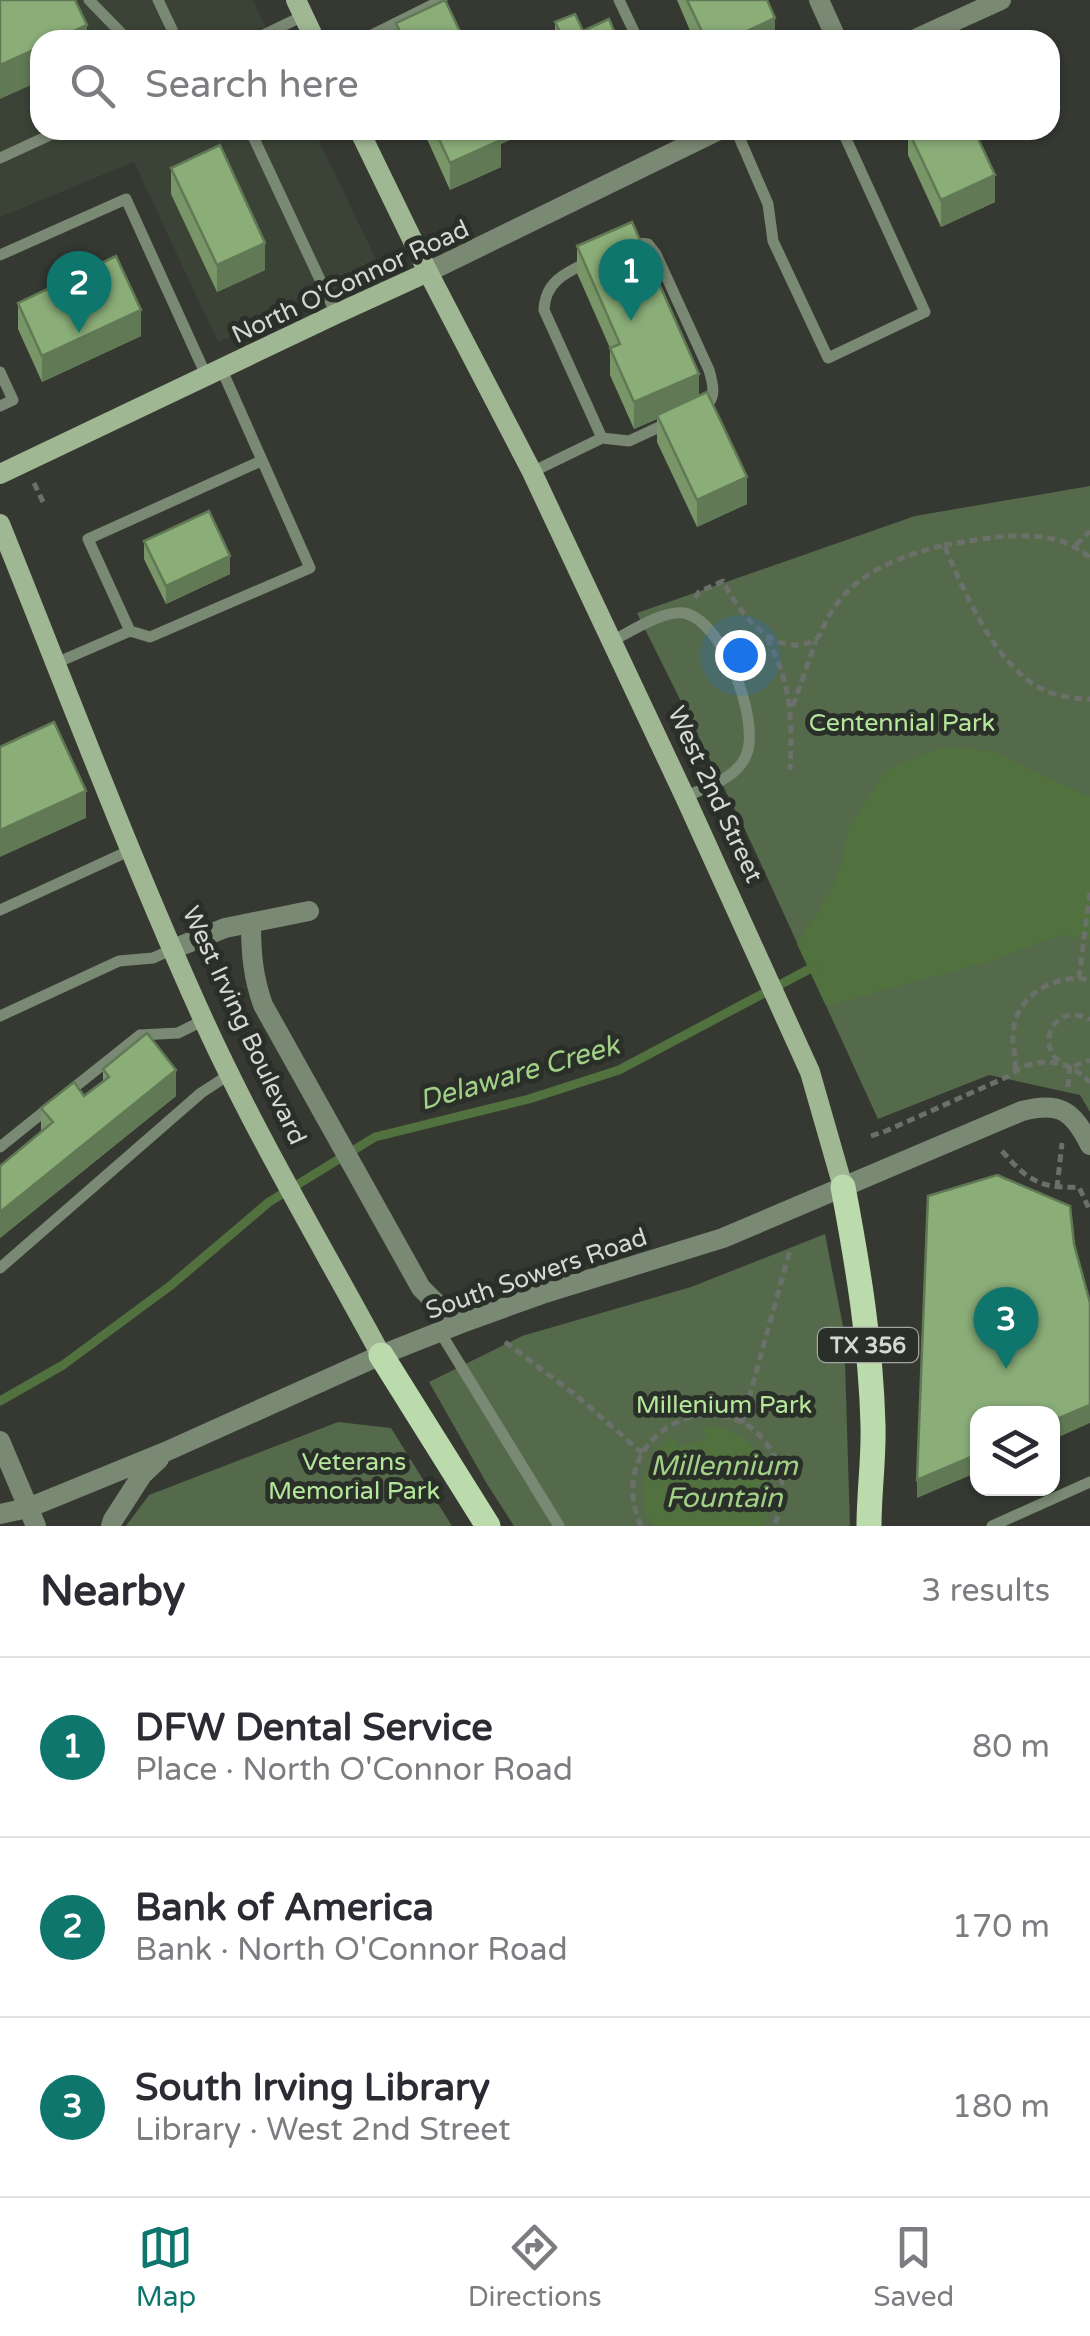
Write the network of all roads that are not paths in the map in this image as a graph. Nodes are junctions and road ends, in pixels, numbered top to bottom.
1 (89, 0) edge
2 (158, 0) edge
3 (442, 0) edge
4 (620, 0) edge
5 (818, 0) edge
6 (1002, 0) edge
7 (299, 8) edge
8 (118, 30) edge
9 (172, 30) edge
10 (267, 30) edge
11 (382, 30) edge
12 (634, 30) edge
13 (832, 30) edge
14 (936, 30) edge
15 (39, 140) edge
16 (255, 140) edge
17 (364, 140) edge
18 (678, 140) edge
19 (740, 140) edge
20 (847, 140) edge
21 (0, 158) edge
22 (610, 250) edge
23 (0, 256) edge
24 (594, 259) edge
25 (428, 272) junction
26 (336, 314) junction
27 (0, 372) edge
28 (213, 372) junction
29 (0, 406) edge
30 (692, 413) edge
31 (676, 420) edge
32 (602, 438) junction
33 (261, 461) junction
34 (532, 472) junction
35 (0, 474) edge
36 (0, 524) edge
37 (130, 631) junction
38 (612, 641) junction
39 (56, 663) junction
40 (685, 797) junction
41 (132, 850) junction
42 (0, 910) edge
43 (308, 911) dead end
44 (251, 924) junction
45 (173, 949) junction
46 (0, 1016) edge
47 (204, 1020) junction
48 (230, 1074) junction
49 (1090, 1145) edge
50 (0, 1147) edge
51 (843, 1187) junction
52 (0, 1268) edge
53 (466, 1321) junction
54 (440, 1332) junction
55 (381, 1355) junction
56 (0, 1441) edge
57 (166, 1452) junction
58 (1090, 1482) edge
59 (0, 1514) edge
60 (32, 1517) edge
61 (10, 1526) edge
62 (112, 1526) edge
63 (488, 1526) edge
64 (559, 1526) edge
65 (869, 1526) edge
66 (992, 1526) edge

1 - 8 lane
2 - 9 lane
3 - 11 lane
4 - 12 lane
5 - 13 street
6 - 14 street
7 - 10 lane
15 - 21 lane
16 - 26 lane
17 - 25 main road, West 2nd Street
18 - 25 street, North O'Connor Road
19 - 20 lane
22 - 30 lane
23 - 28 lane
24 - 32 lane
25 - 26 main road, North O'Connor Road
25 - 34 main road, West 2nd Street
26 - 28 main road, North O'Connor Road
27 - 29 lane
28 - 33 lane
28 - 35 main road, North O'Connor Road
31 - 32 lane
32 - 34 lane
33 - 37 lane
33 - 37 lane
34 - 38 main road, West 2nd Street
36 - 39 main road, West Irving Boulevard
37 - 39 lane
38 - 40 main road, West 2nd Street
38 - 40 lane
39 - 41 main road, West Irving Boulevard
40 - 51 main road, West 2nd Street
41 - 42 lane
41 - 45 main road, West Irving Boulevard
43 - 44 street
44 - 45 street
44 - 53 street
45 - 46 lane
45 - 47 main road, West Irving Boulevard
47 - 48 main road, West Irving Boulevard
47 - 50 lane
48 - 52 lane
48 - 55 main road, West Irving Boulevard
49 - 51 street, South Sowers Road
51 - 53 street, South Sowers Road
51 - 65 main road, West 2nd Street / TX 356
53 - 54 street, South Sowers Road
54 - 55 street, South Sowers Road
54 - 64 lane
55 - 57 street, South Sowers Road
55 - 63 main road, West Irving Boulevard
56 - 60 street
57 - 60 street, South Sowers Road
57 - 62 street
58 - 66 lane
59 - 60 street
60 - 61 street

